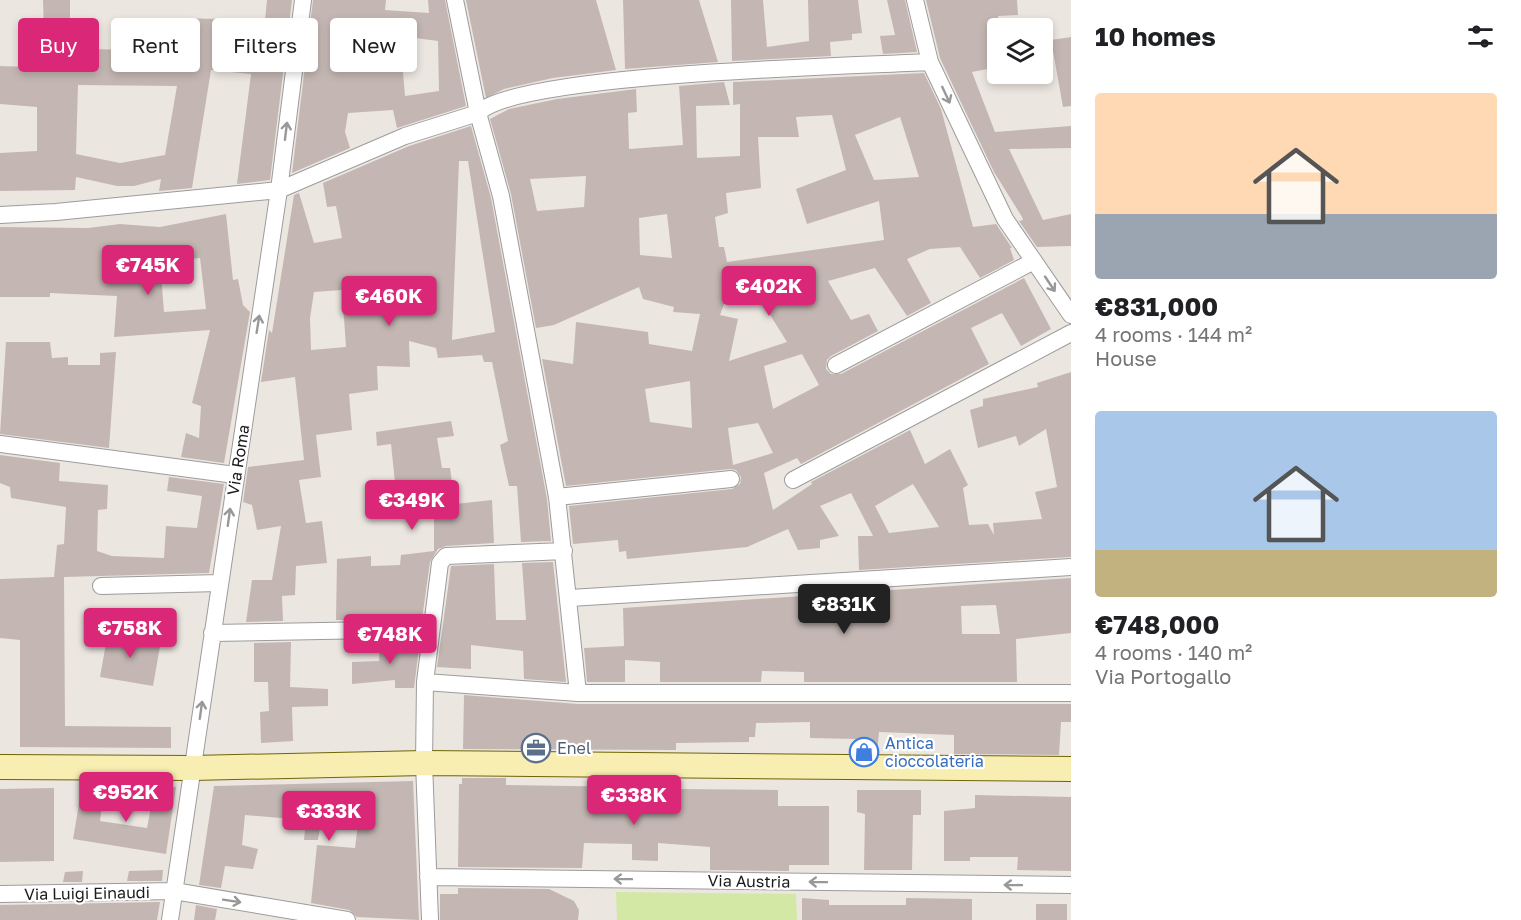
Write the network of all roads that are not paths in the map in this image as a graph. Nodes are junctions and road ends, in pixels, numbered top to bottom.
1 (303, 0) edge
2 (455, 0) edge
3 (915, 0) edge
4 (930, 62) junction
5 (478, 113) junction
6 (279, 190) junction
7 (0, 215) edge
8 (1034, 261) junction
9 (1071, 315) edge
10 (1071, 333) edge
11 (836, 365) dead end
12 (0, 444) edge
13 (235, 475) junction
14 (731, 479) dead end
15 (793, 480) dead end
16 (557, 497) junction
17 (564, 551) junction
18 (1071, 567) edge
19 (219, 583) junction
20 (101, 586) dead end
21 (570, 598) junction
22 (430, 629) junction
23 (212, 633) junction
24 (425, 682) junction
25 (578, 693) junction
26 (1071, 693) edge
27 (424, 763) junction
28 (0, 767) edge
29 (192, 768) junction
30 (1071, 769) edge
31 (428, 877) junction
32 (1071, 885) edge
33 (174, 891) junction
34 (0, 894) edge
35 (170, 920) edge
36 (347, 920) edge
37 (430, 920) edge

6 -> 1 street, Via Roma
2 - 5 street
3 - 4 street
4 - 5 street
4 -> 8 street
5 - 6 street
5 - 16 street
6 - 7 street
13 -> 6 street, Via Roma
8 -> 9 street
8 - 11 street
10 - 15 street
12 - 13 street
19 -> 13 street, Via Roma
14 - 16 street
16 - 17 street
17 - 21 street
17 - 22 street
18 - 21 street
19 - 20 street
19 - 23 street, Via Roma
21 - 25 street
22 - 23 street
22 - 24 street
29 -> 23 street, Via Roma
24 - 25 street
24 - 27 street
25 - 26 street
27 - 29 street
27 - 30 street
27 - 31 street
28 - 29 street
29 - 33 street, Via Roma
32 -> 31 street, Via Austria
31 - 37 street
33 - 34 street, Via Luigi Einaudi
33 - 35 street, Via Roma
33 -> 36 street, Via Luigi Einaudi

